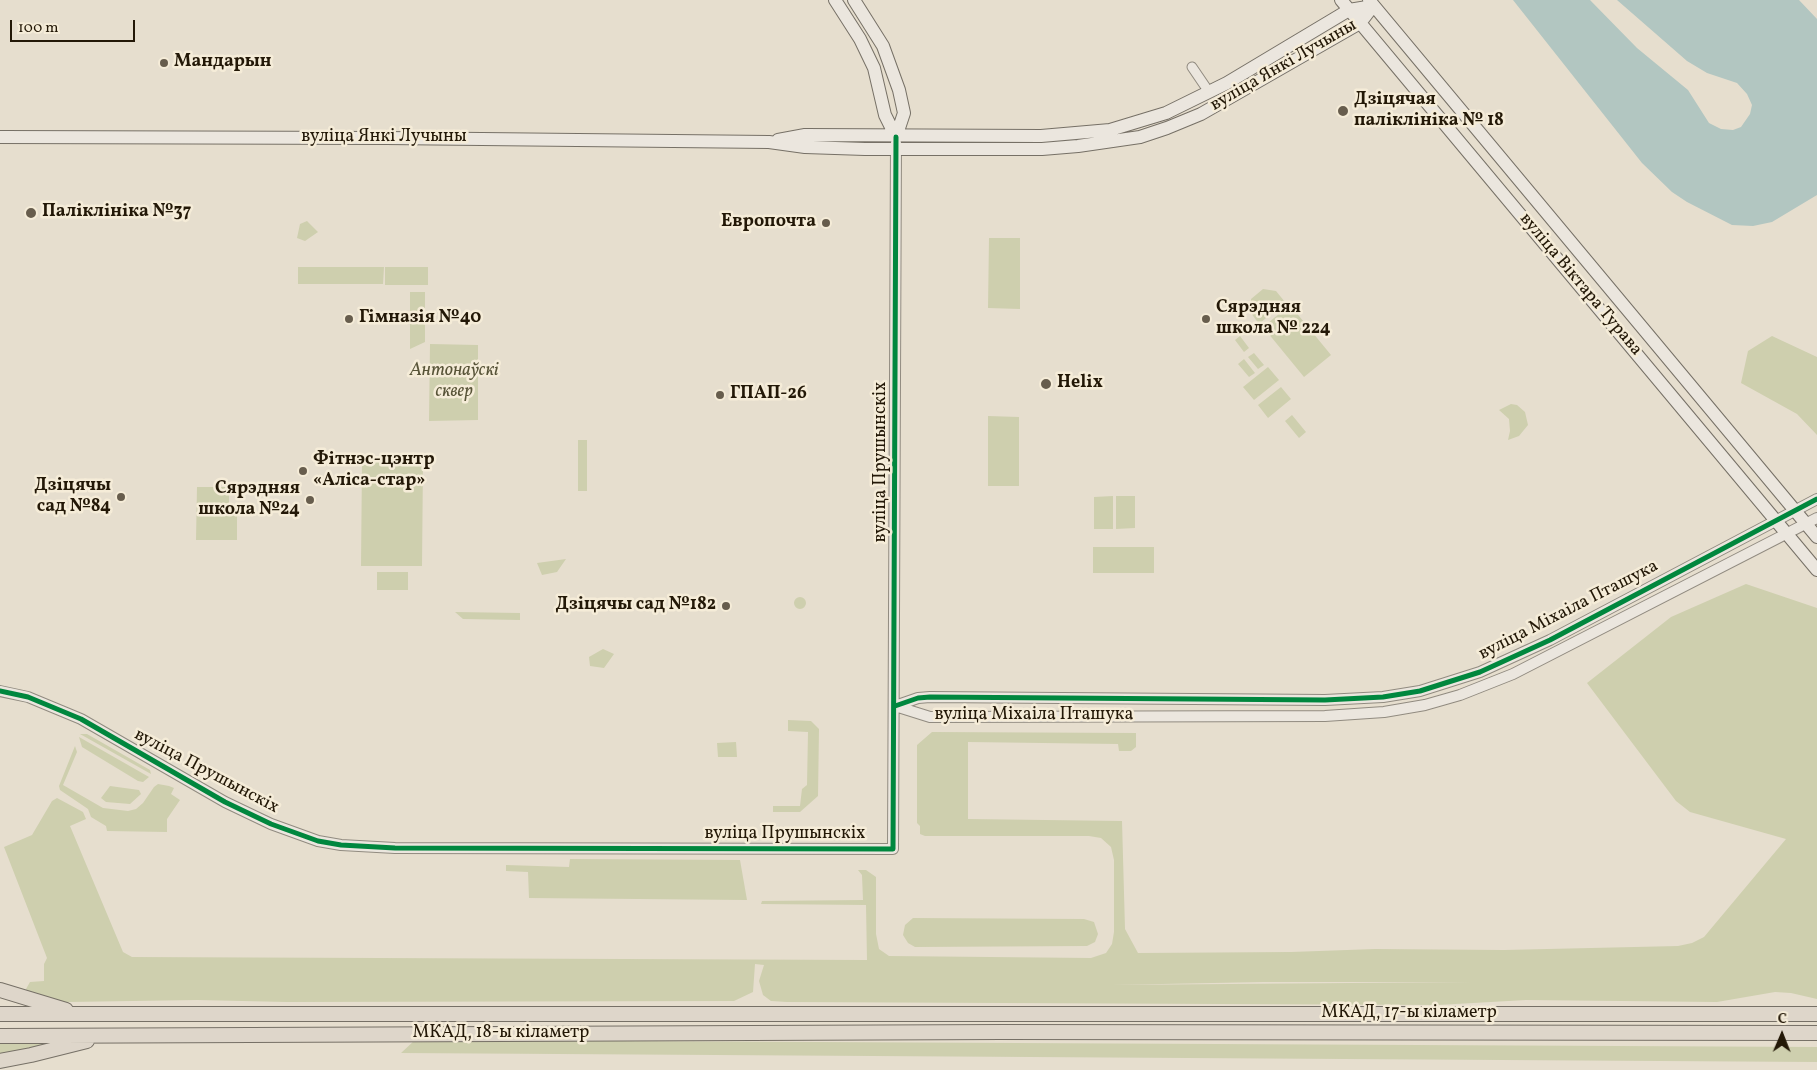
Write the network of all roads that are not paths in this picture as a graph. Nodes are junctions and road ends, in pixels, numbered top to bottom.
1 (835, 0) edge
2 (854, 0) edge
3 (1371, 3) edge
4 (1345, 5) edge
5 (1360, 23) junction
6 (1192, 67) dead end
7 (1209, 92) junction
8 (1218, 105) junction
9 (0, 137) edge
10 (896, 143) junction
11 (1817, 499) edge
12 (1795, 510) junction
13 (1776, 520) junction
14 (1812, 521) edge
15 (1787, 534) junction
16 (1817, 537) edge
17 (1817, 570) edge
18 (0, 691) edge
19 (895, 706) junction
20 (0, 990) edge
21 (0, 1014) edge
22 (1001, 1014) joint
23 (1817, 1014) edge
24 (80, 1015) junction
25 (1002, 1032) joint
26 (1817, 1033) edge
27 (0, 1036) edge
28 (129, 1036) junction
29 (0, 1061) edge

1 - 10 main road
2 - 10 main road
3 - 4 main road, вуліца Янкі Лучыны
3 - 5 main road, вуліца Янкі Лучыны
3 - 12 main road, вуліца Віктара Турава
4 - 5 main road, вуліца Віктара Турава
4 - 7 main road, вуліца Янкі Лучыны
5 - 8 main road, вуліца Янкі Лучыны
5 - 13 main road, вуліца Віктара Турава
6 - 7 street
7 - 8 street
7 - 10 main road, вуліца Янкі Лучыны
8 - 10 main road, вуліца Янкі Лучыны
9 - 10 main road, вуліца Янкі Лучыны
10 - 19 street, вуліца Прушынскіх
11 - 12 street, вуліца Міхаіла Пташука
12 - 13 street, вуліца Міхаіла Пташука
12 - 14 main road, вуліца Віктара Турава
13 - 15 main road, вуліца Віктара Турава
13 - 19 street, вуліца Міхаіла Пташука
14 - 15 street, вуліца Міхаіла Пташука
14 - 16 main road, вуліца Віктара Турава
15 - 17 main road, вуліца Віктара Турава
15 - 19 street, вуліца Міхаіла Пташука
18 - 19 street, вуліца Прушынскіх
20 - 24 highway
21 - 24 highway, МКАД, 18-ы кіламетр
22 - 23 highway, МКАД, 17-ы кіламетр
22 - 24 highway, МКАД, 18-ы кіламетр
25 - 26 highway, МКАД, 17-ы кіламетр
25 - 28 highway, МКАД, 18-ы кіламетр
27 - 28 highway, МКАД, 18-ы кіламетр
28 - 29 highway

